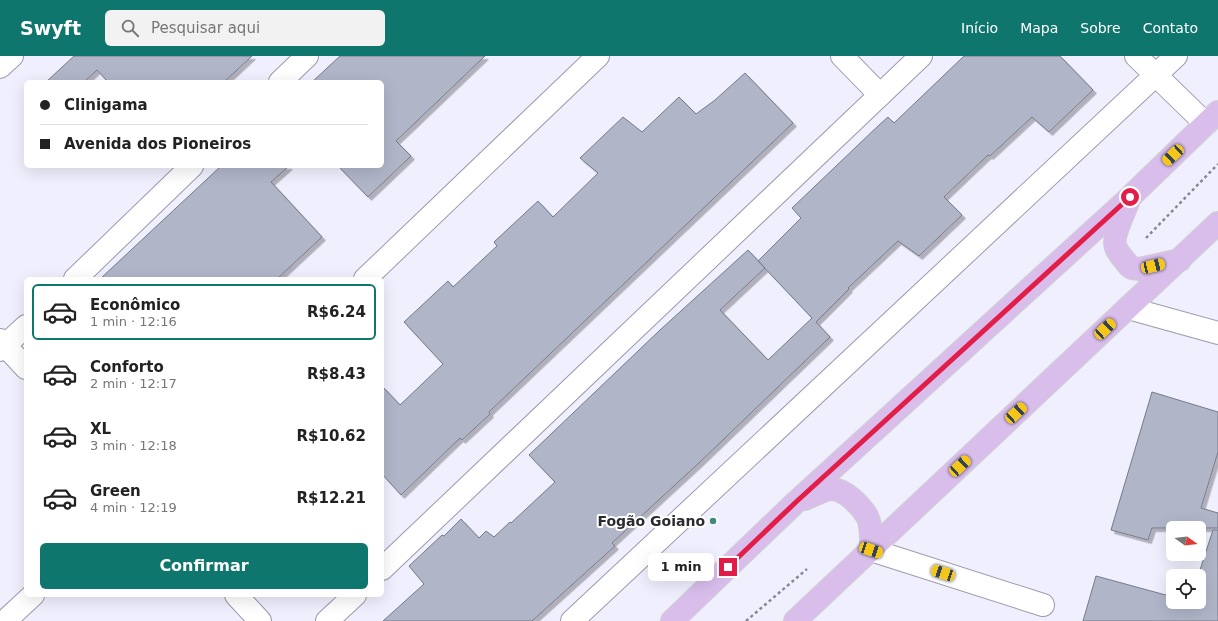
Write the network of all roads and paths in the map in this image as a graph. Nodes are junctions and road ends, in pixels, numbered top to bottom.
1 (12, 56) edge
2 (307, 56) edge
3 (598, 56) edge
4 (842, 56) edge
5 (921, 56) edge
6 (1136, 56) edge
7 (1176, 56) edge
8 (0, 68) edge
9 (1156, 75) junction
10 (282, 80) edge
11 (880, 95) junction
12 (1212, 118) edge
13 (1218, 164) edge
14 (190, 168) edge
15 (1130, 197) junction
16 (1218, 223) edge
17 (1124, 260) junction
18 (1180, 260) junction
19 (76, 277) edge
20 (367, 277) edge
21 (1128, 308) junction
22 (24, 328) edge
23 (1218, 333) edge
24 (2, 345) edge
25 (24, 366) edge
26 (796, 502) junction
27 (871, 550) junction
28 (384, 567) edge
29 (31, 597) edge
30 (238, 597) edge
31 (353, 597) edge
32 (1043, 605) dead end
33 (5, 621) edge
34 (260, 621) edge
35 (327, 621) edge
36 (572, 621) edge
37 (672, 621) edge
38 (795, 621) edge

1 - 8 street
2 - 10 street
3 - 20 street
4 - 11 street
5 - 11 street
6 - 9 street
7 - 9 street
9 - 12 street
9 - 36 street
11 - 28 street
12 - 15 main road
13 - 17 path
14 - 19 street
15 - 17 main road
15 - 26 main road
16 - 18 main road
17 - 18 main road
18 - 21 main road
21 - 23 street
21 - 27 main road
22 - 24 street
24 - 25 street
26 - 27 main road
26 - 37 main road
27 - 32 street
27 - 38 main road
29 - 33 street
30 - 34 street
31 - 35 street

